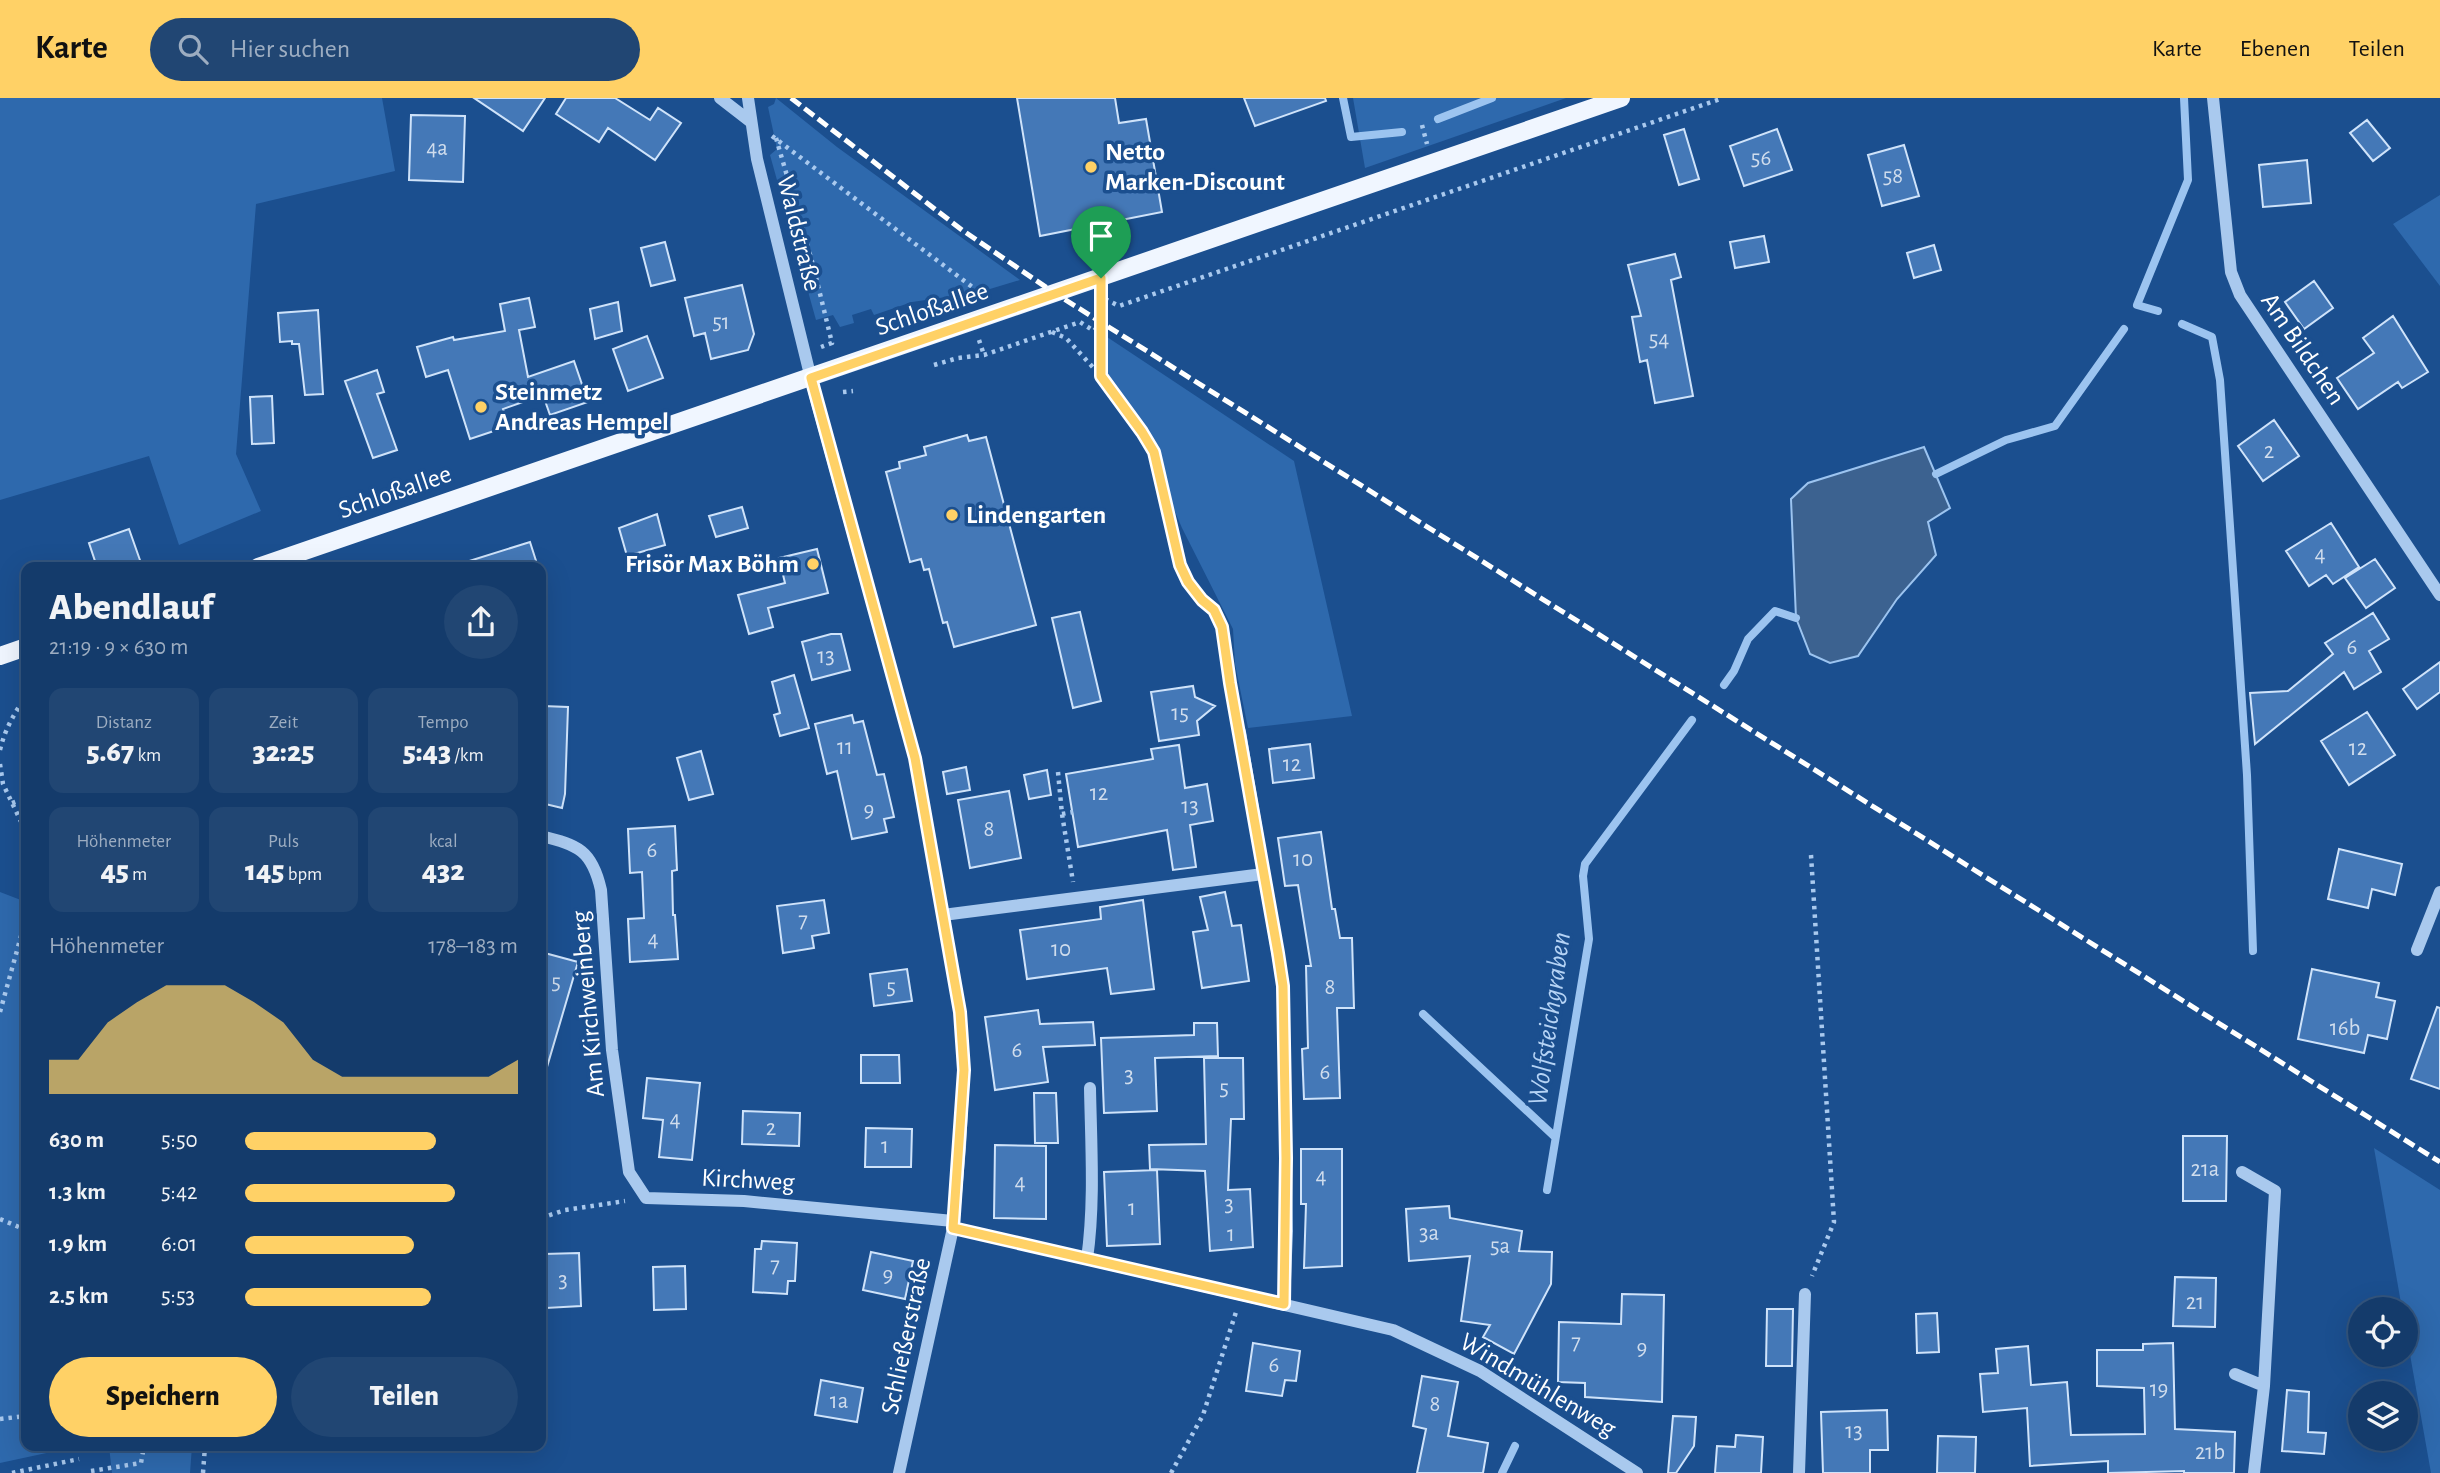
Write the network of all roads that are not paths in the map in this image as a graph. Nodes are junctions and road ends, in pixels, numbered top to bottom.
1 (720, 98) edge
2 (748, 98) edge
3 (1621, 98) edge
4 (2213, 98) edge
5 (751, 122) junction
6 (811, 378) junction
7 (273, 562) edge
8 (2440, 595) edge
9 (21, 649) edge
10 (0, 656) edge
11 (1240, 732) road end
12 (546, 837) edge
13 (1263, 874) junction
14 (2440, 892) edge
15 (943, 915) junction
16 (2417, 950) dead end
17 (1090, 1088) dead end
18 (2242, 1172) dead end
19 (646, 1198) joint
20 (953, 1225) junction
21 (1087, 1259) junction
22 (1805, 1294) road end
23 (1284, 1304) junction
24 (2235, 1374) dead end
25 (2264, 1386) junction
26 (899, 1473) edge
27 (1637, 1473) edge
28 (1800, 1473) edge
29 (2254, 1473) edge

1 - 5 street
2 - 5 street, Waldstraße
3 - 6 main road, Schloßallee
4 - 8 street, Am Bildchen
5 - 6 street, Waldstraße
6 - 7 main road, Schloßallee
6 - 15 street, Schließerstraße
9 - 10 main road
11 - 13 street
12 - 19 street, Am Kirchweinberg
13 - 15 street
13 - 23 street
14 - 16 street
15 - 20 street, Schließerstraße
17 - 21 street
18 - 25 street
19 - 20 street, Kirchweg
20 - 21 street, Windmühlenweg
20 - 26 street, Schließerstraße
21 - 23 street, Windmühlenweg
22 - 28 street
23 - 27 street, Windmühlenweg
24 - 25 street
25 - 29 street

